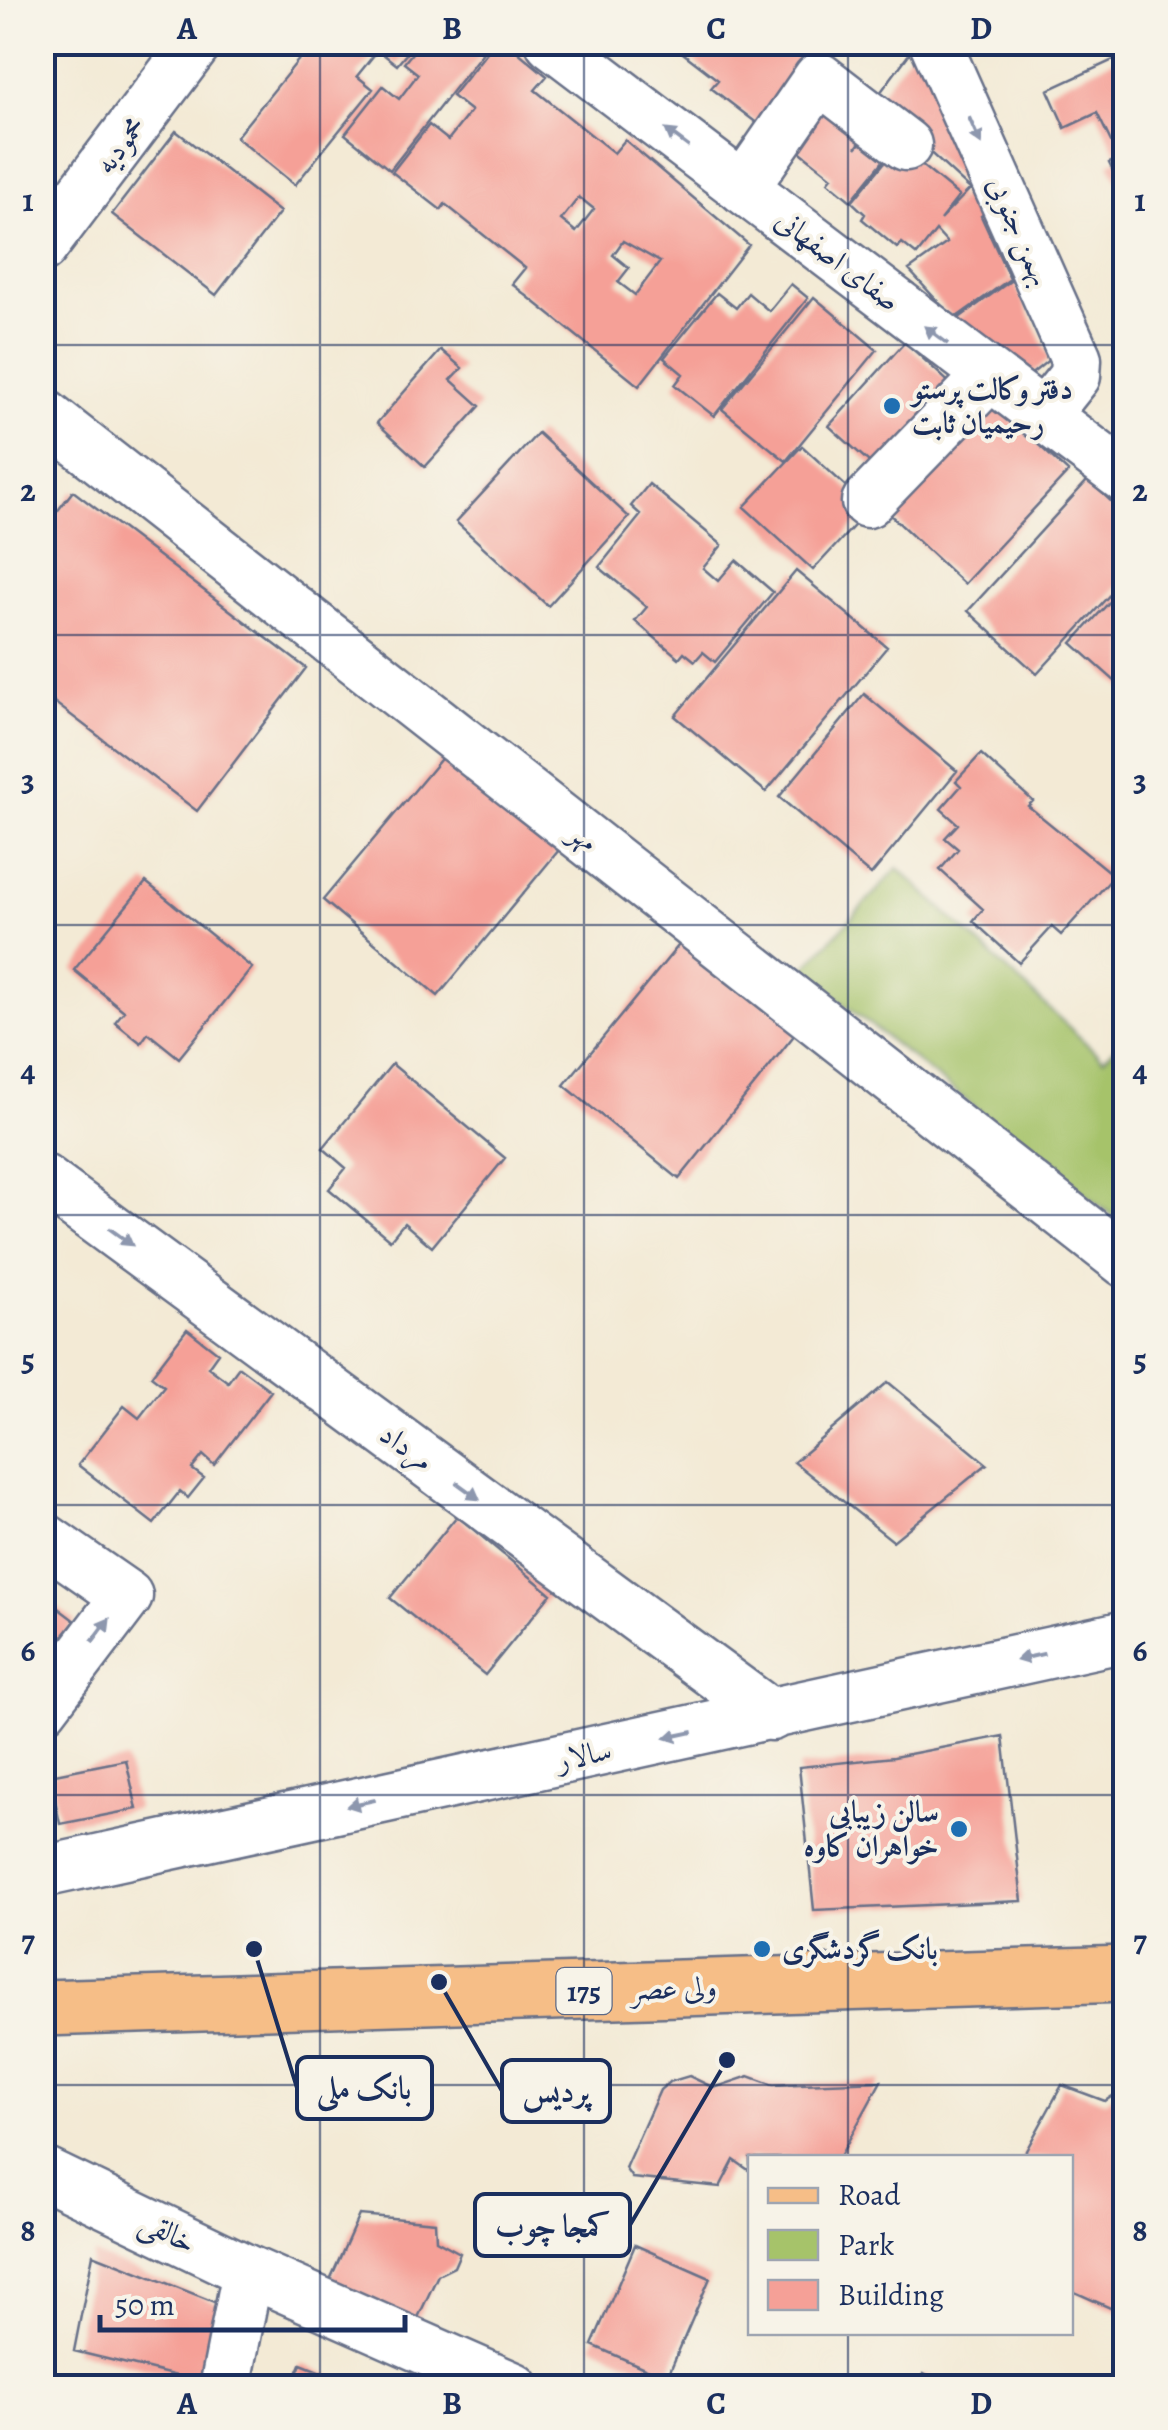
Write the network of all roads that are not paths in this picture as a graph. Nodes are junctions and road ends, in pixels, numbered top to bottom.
1 (198, 42) edge
2 (551, 42) edge
3 (935, 42) edge
4 (906, 145) dead end
5 (744, 188) junction
6 (42, 247) edge
7 (990, 375) junction
8 (42, 413) edge
9 (1044, 416) junction
10 (1126, 478) edge
11 (867, 502) dead end
12 (42, 1179) edge
13 (1126, 1262) edge
14 (42, 1536) edge
15 (1126, 1636) edge
16 (42, 1708) edge
17 (772, 1714) junction
18 (42, 1872) edge
19 (1126, 1974) edge
20 (1126, 2007) edge
21 (42, 2008) edge
22 (42, 2039) edge
23 (42, 2172) edge
24 (248, 2271) junction
25 (225, 2388) edge
26 (514, 2388) edge

1 - 6 street, محمودیه
5 -> 2 street, صفای اصفهانی
3 -> 9 street, بهمن جنوبی
4 - 5 street
7 -> 5 street, صفای اصفهانی
7 - 9 street, صفای اصفهانی
7 - 11 street
8 - 13 street, مهر
9 - 10 street, صفای اصفهانی
12 -> 17 street, مرداد
16 -> 14 street
15 -> 17 street, سالار
17 -> 18 street, سالار
19 - 21 main road, ولی عصر / 175
20 - 22 main road, ولی عصر / 175
23 - 24 street, خالقی
24 - 25 street
24 - 26 street, خالقی

